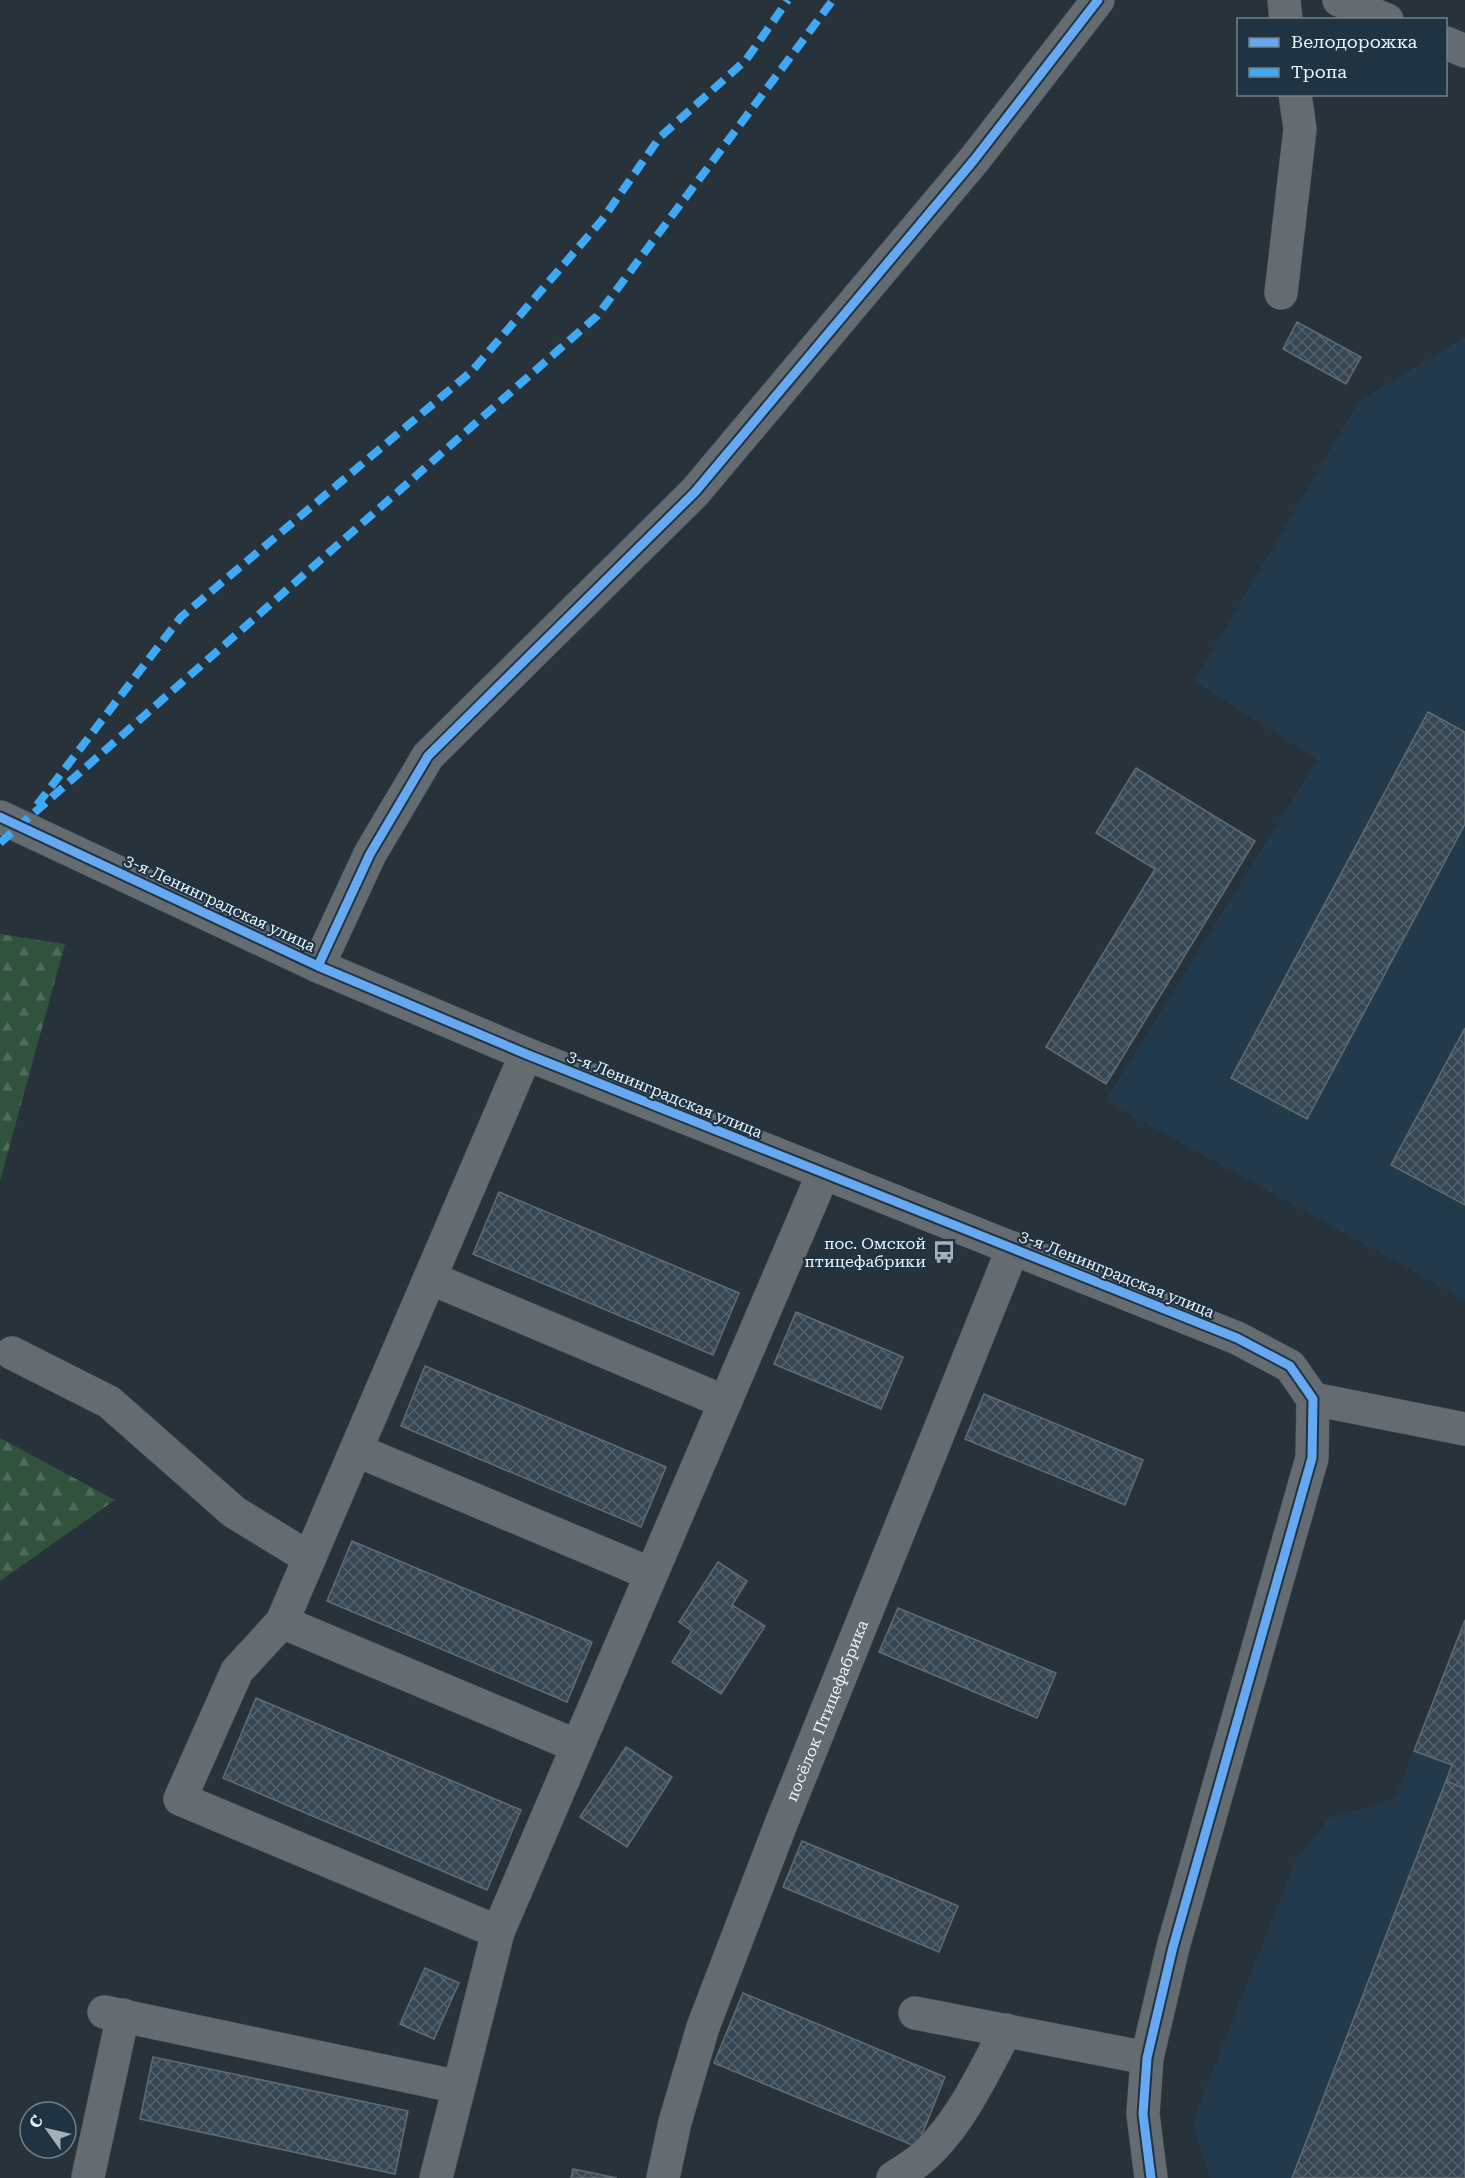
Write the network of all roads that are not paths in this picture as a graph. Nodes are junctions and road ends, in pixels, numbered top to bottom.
1 (1098, 0) edge
2 (1284, 0) edge
3 (1340, 0) edge
4 (1286, 18) edge
5 (1382, 18) edge
6 (1447, 44) edge
7 (1465, 51) edge
8 (1295, 96) edge
9 (1281, 293) dead end
10 (0, 817) edge
11 (318, 966) junction
12 (526, 1054) junction
13 (823, 1174) junction
14 (1013, 1248) junction
15 (430, 1278) junction
16 (12, 1353) dead end
17 (1313, 1399) junction
18 (725, 1402) junction
19 (1465, 1429) edge
20 (356, 1449) junction
21 (309, 1558) junction
22 (651, 1574) junction
23 (282, 1622) junction
24 (578, 1746) junction
25 (498, 1932) junction
26 (915, 2013) dead end
27 (1006, 2030) junction
28 (1147, 2058) junction
29 (459, 2086) junction
30 (89, 2178) edge
31 (436, 2178) edge
32 (663, 2178) edge
33 (893, 2178) edge
34 (1151, 2178) edge

1 - 11 street
2 - 4 street
3 - 5 street
6 - 7 street
8 - 9 street
10 - 11 street, 3-я Ленинградская улица
11 - 12 street, 3-я Ленинградская улица
12 - 13 street, 3-я Ленинградская улица
12 - 15 street
13 - 14 street, 3-я Ленинградская улица
13 - 18 street
14 - 17 street, 3-я Ленинградская улица
14 - 32 street, посёлок Птицефабрика
15 - 18 street
15 - 20 street
16 - 21 street
17 - 19 street
17 - 28 street
18 - 22 street
20 - 21 street
20 - 22 street
21 - 23 street
22 - 24 street
23 - 24 street
23 - 25 street
24 - 25 street
25 - 29 street
26 - 27 street
27 - 28 street
27 - 33 street
28 - 34 street
29 - 30 street
29 - 31 street

